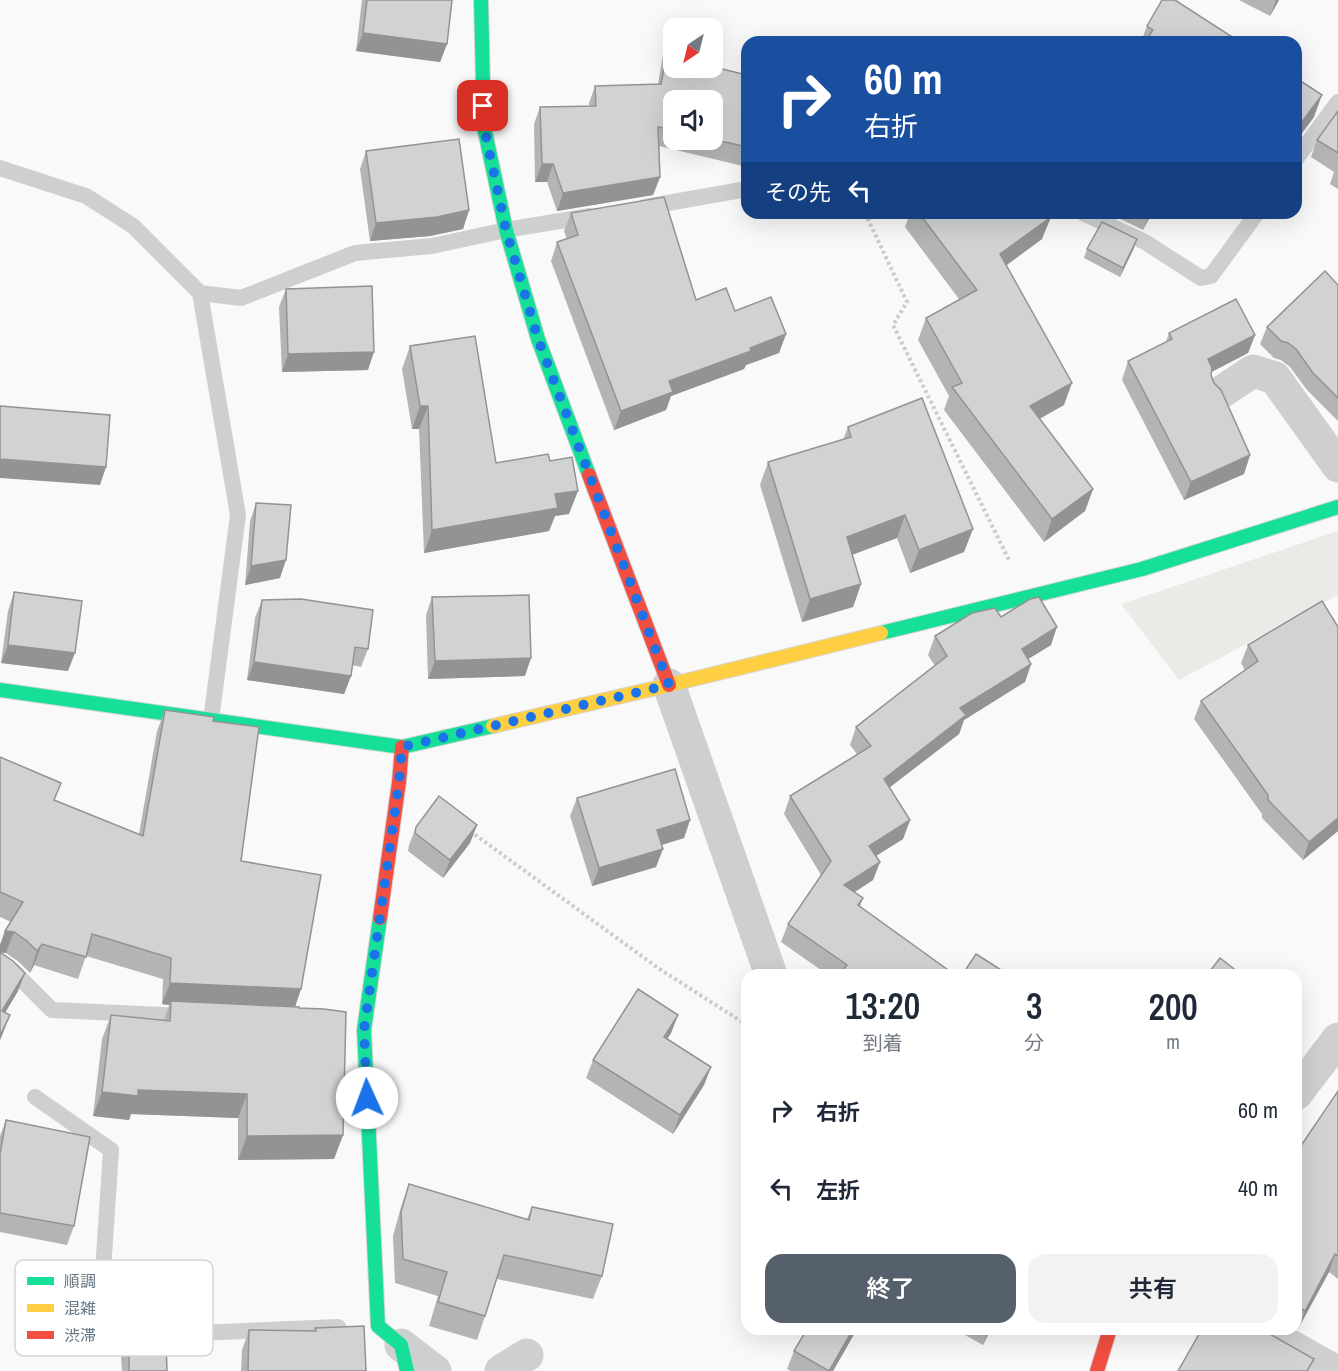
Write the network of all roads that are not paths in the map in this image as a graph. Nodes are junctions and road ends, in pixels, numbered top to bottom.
1 (481, 0) edge
2 (1338, 102) edge
3 (1302, 151) edge
4 (0, 168) edge
5 (741, 190) edge
6 (633, 209) edge
7 (610, 213) edge
8 (1096, 219) edge
9 (1253, 219) edge
10 (506, 230) junction
11 (200, 293) junction
12 (1223, 391) edge
13 (1338, 466) edge
14 (1338, 507) edge
15 (669, 685) junction
16 (0, 690) edge
17 (211, 720) junction
18 (402, 747) junction
19 (0, 962) edge
20 (769, 969) edge
21 (202, 1017) edge
22 (345, 1027) edge
23 (364, 1030) junction
24 (1338, 1039) edge
25 (1302, 1086) edge
26 (35, 1097) dead end
27 (104, 1260) edge
28 (1108, 1335) edge
29 (1271, 1335) edge
30 (213, 1336) edge
31 (381, 1339) edge
32 (435, 1371) edge
33 (1097, 1371) edge
34 (1335, 1371) edge

1 - 10 street
2 - 3 lane
4 - 11 lane
5 - 6 lane
7 - 10 lane
8 - 9 lane
10 - 11 lane
10 - 15 street
11 - 17 lane
12 - 13 street
14 - 15 street
15 - 18 street
15 - 20 street
16 - 17 street
17 - 18 street
18 - 23 street
19 - 21 lane
22 - 23 lane
23 - 31 street
24 - 25 street
26 - 27 lane
28 - 33 street
29 - 34 street
30 - 31 lane
31 - 32 street

